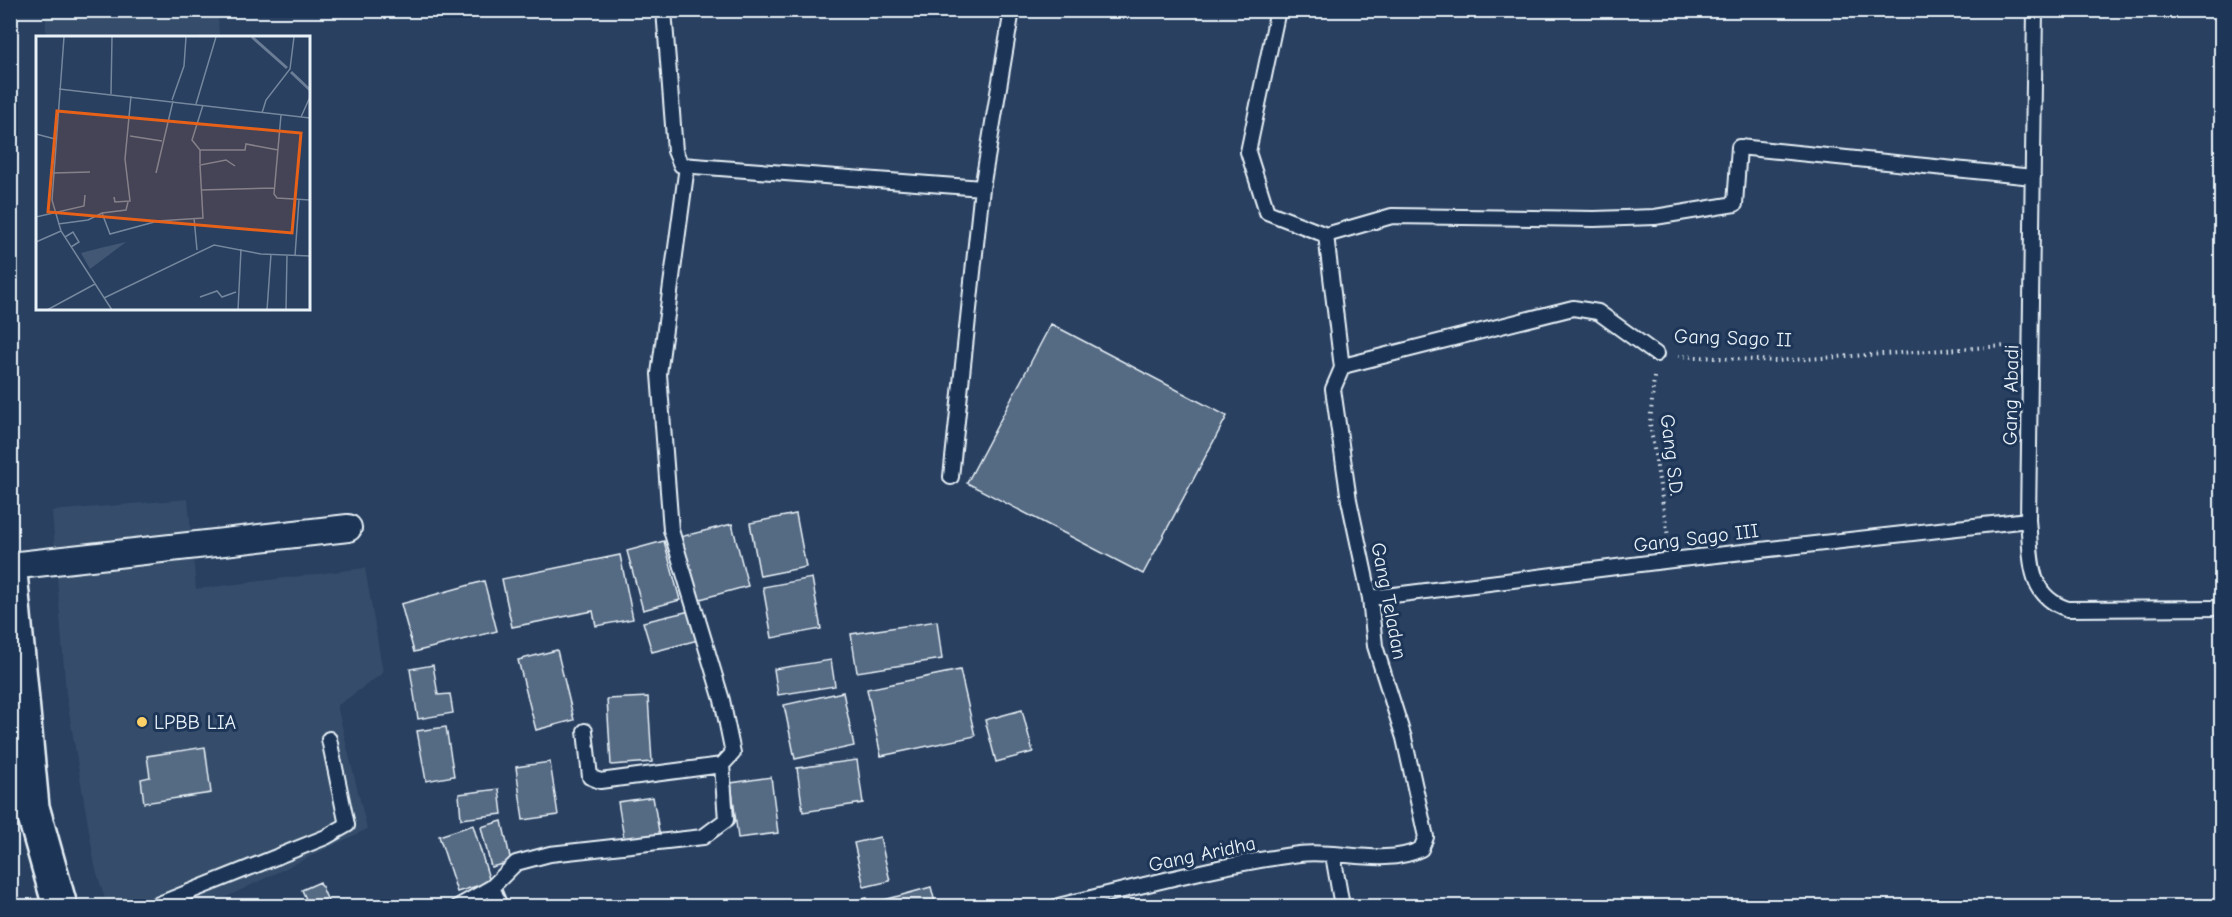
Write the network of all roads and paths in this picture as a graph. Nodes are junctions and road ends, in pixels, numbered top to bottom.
1 (664, 10) edge
2 (1012, 10) edge
3 (1278, 10) edge
4 (2035, 10) edge
5 (687, 166) junction
6 (2033, 177) junction
7 (982, 188) junction
8 (1326, 235) junction
9 (2031, 345) junction
10 (1656, 354) junction
11 (1344, 367) junction
12 (951, 477) dead end
13 (2028, 520) junction
14 (348, 528) dead end
15 (1672, 560) junction
16 (10, 566) edge
17 (10, 573) edge
18 (1370, 598) junction
19 (2222, 608) edge
20 (585, 730) dead end
21 (329, 739) dead end
22 (722, 765) junction
23 (1333, 855) junction
24 (1355, 856) joint
25 (492, 887) junction
26 (60, 906) edge
27 (154, 906) edge
28 (459, 906) edge
29 (500, 906) edge
30 (1058, 906) edge
31 (1342, 906) edge

1 - 5 lane
2 - 7 lane
3 - 8 lane
4 - 6 lane, Gang Abadi
5 - 7 lane
5 - 22 lane
6 - 8 lane
6 - 9 lane, Gang Abadi
7 - 12 lane
8 - 11 lane
9 - 10 path, Gang Sago II
9 - 13 lane, Gang Abadi
10 - 11 lane, Gang Sago II
10 - 15 path, Gang S.D.
11 - 18 lane, Gang Teladan
13 - 15 lane, Gang Sago III
13 - 19 lane, Gang Abadi
14 - 16 street
15 - 18 lane, Gang Sago III
17 - 26 main road
18 - 24 lane, Gang Teladan
20 - 22 lane
21 - 27 lane
22 - 25 lane
23 - 24 lane, Gang Aridha
23 - 30 lane, Gang Aridha
23 - 31 lane
25 - 28 lane
25 - 29 lane

